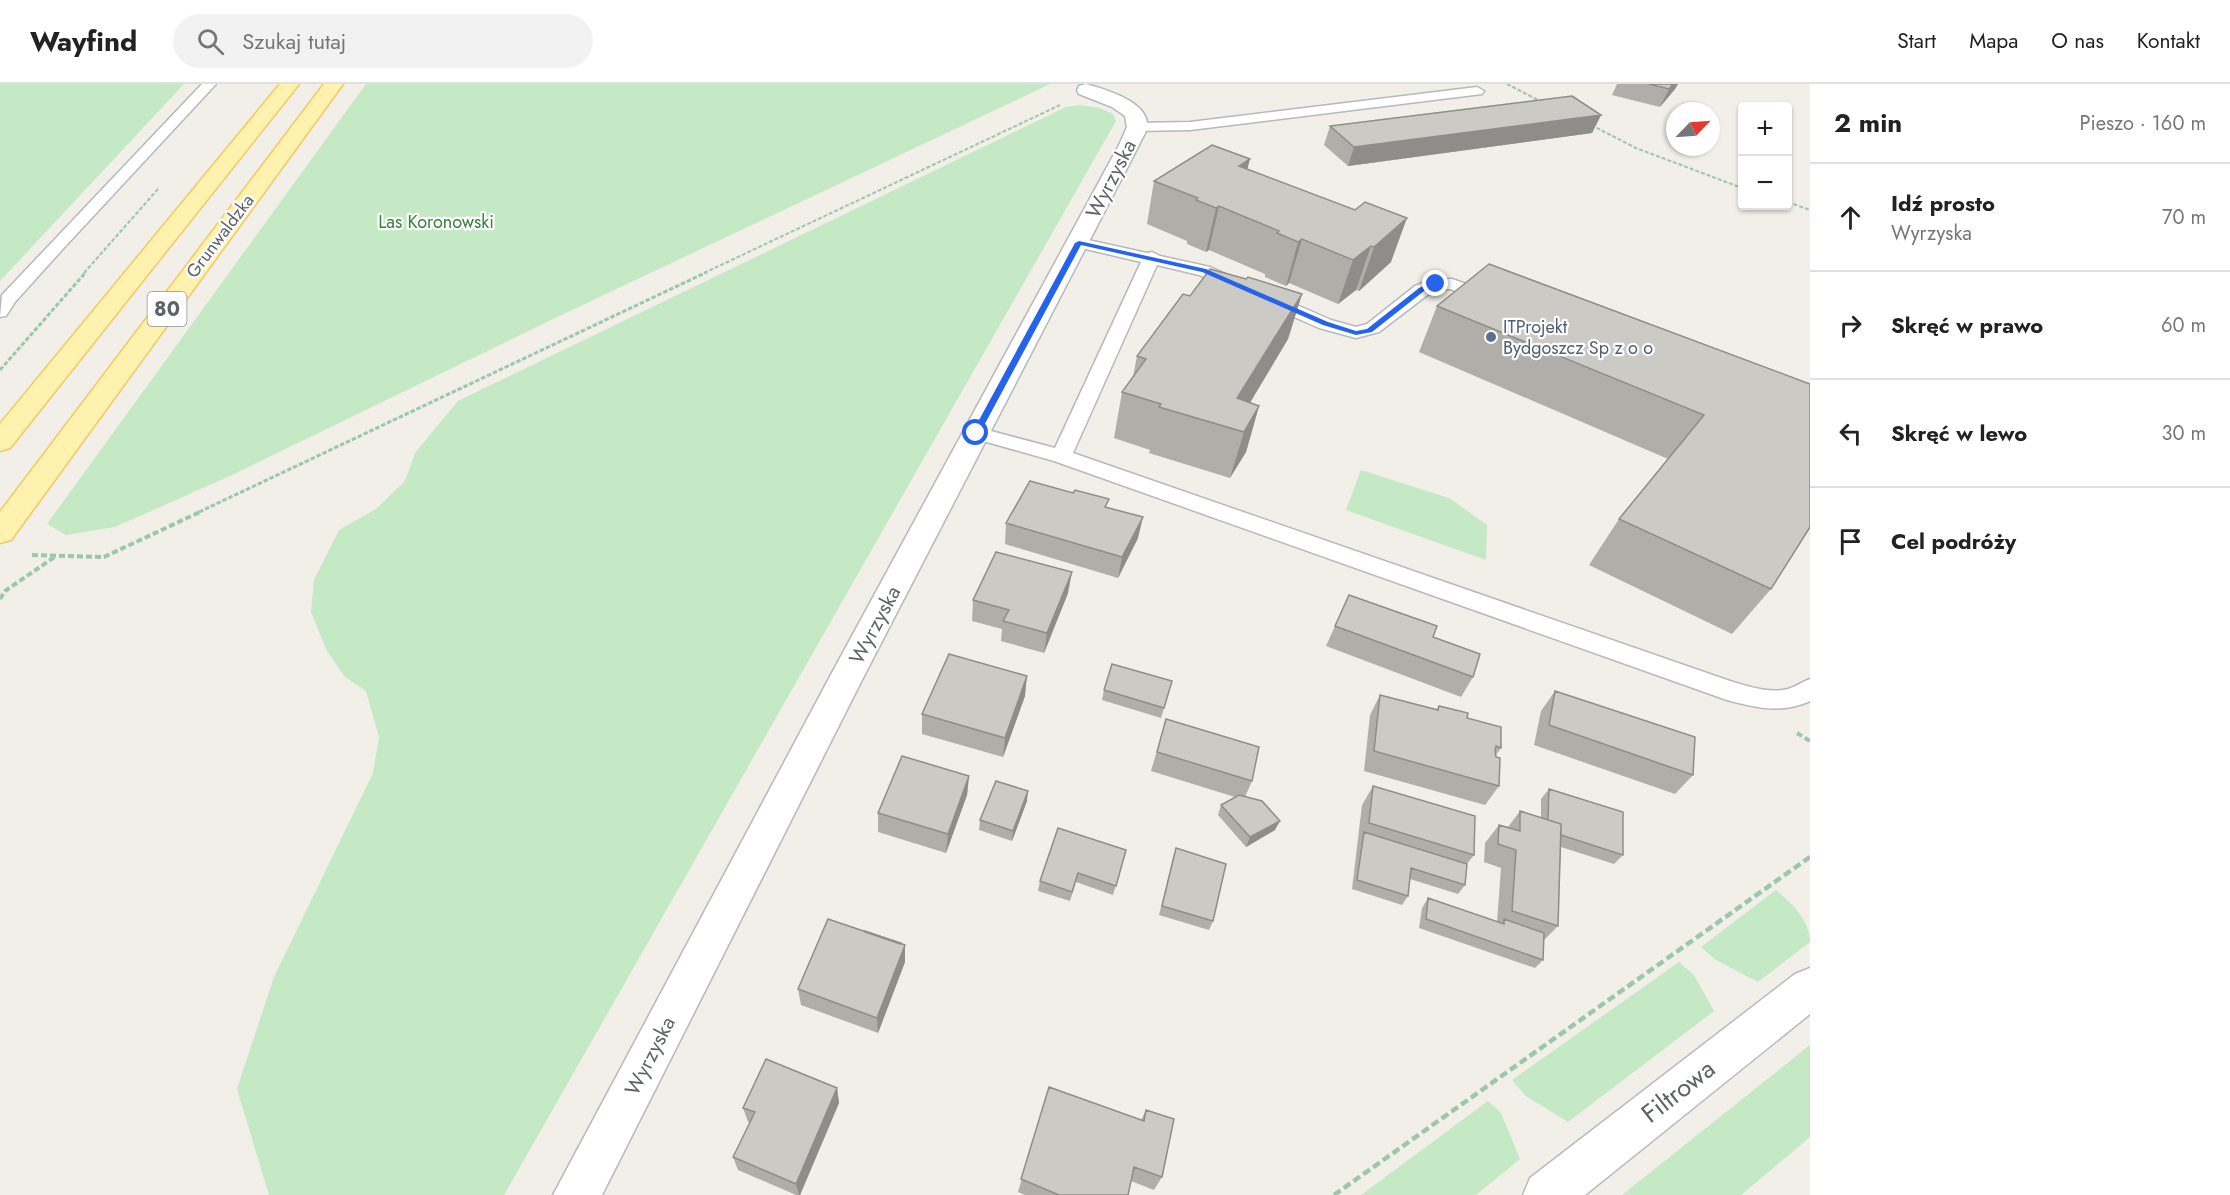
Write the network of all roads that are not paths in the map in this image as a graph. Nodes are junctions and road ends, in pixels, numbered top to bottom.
1 (208, 84) edge
2 (291, 84) edge
3 (334, 84) edge
4 (1092, 87) edge
5 (1477, 91) dead end
6 (1137, 127) junction
7 (1079, 243) junction
8 (1152, 257) junction
9 (1506, 305) edge
10 (0, 312) edge
11 (976, 433) junction
12 (0, 442) edge
13 (1061, 456) junction
14 (0, 533) edge
15 (1810, 689) edge
16 (1810, 988) edge
17 (578, 1195) edge
18 (1547, 1195) edge

1 - 10 lane
2 - 12 main road, Grunwaldzka / 80
3 - 14 main road, Grunwaldzka / 80
4 - 6 street, Wyrzyska
5 - 6 lane
6 - 7 street, Wyrzyska
7 - 8 lane
7 - 11 street, Wyrzyska
8 - 9 lane
8 - 13 lane
11 - 13 lane
11 - 17 street, Wyrzyska
13 - 15 lane
16 - 18 street, Filtrowa

